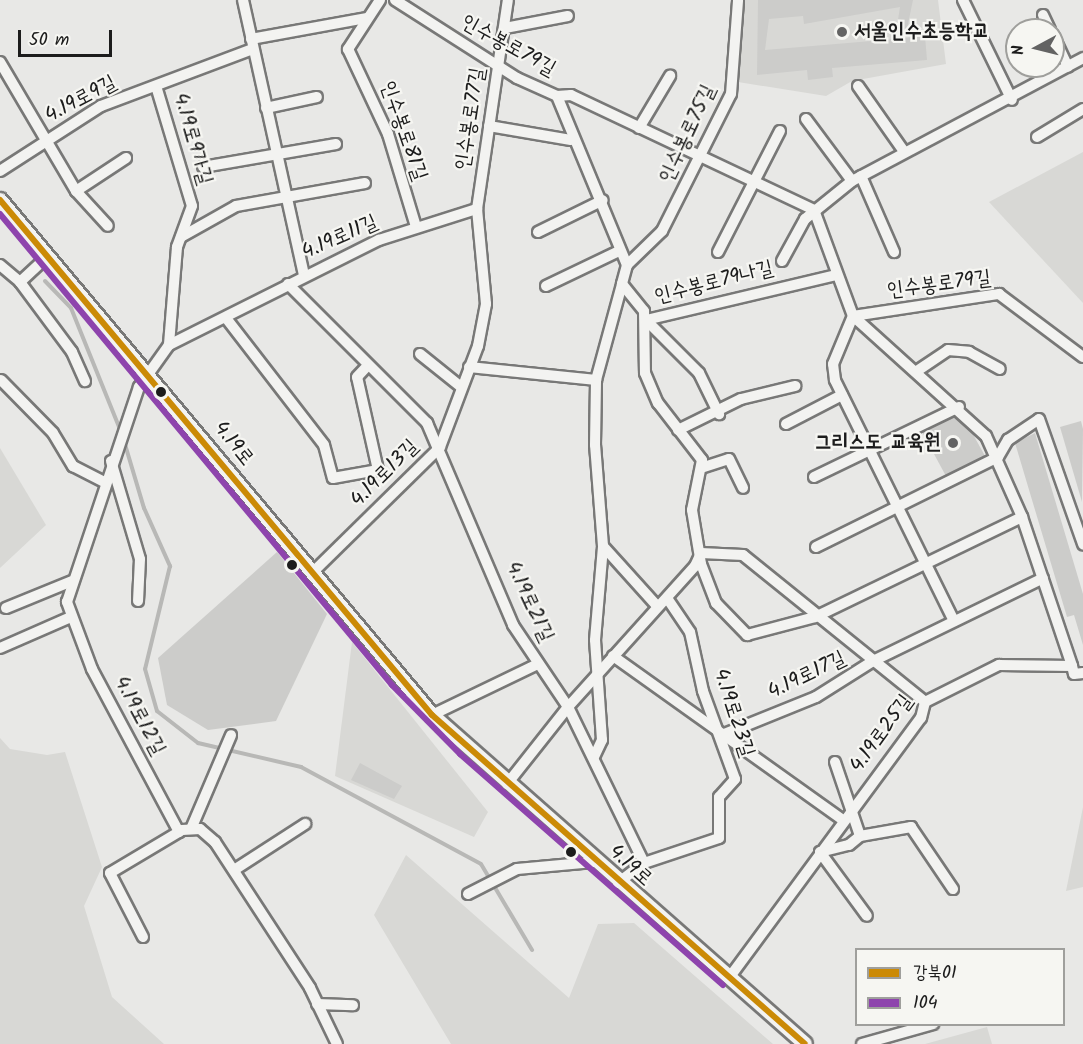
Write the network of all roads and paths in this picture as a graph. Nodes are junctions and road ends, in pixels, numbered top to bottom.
1 (243, 0) edge
2 (380, 0) edge
3 (395, 0) edge
4 (508, 0) edge
5 (738, 0) edge
6 (963, 0) edge
7 (1043, 15) dead end
8 (568, 16) dead end
9 (367, 18) junction
10 (1044, 18) edge
11 (505, 28) junction
12 (252, 44) junction
13 (1083, 58) edge
14 (1065, 61) edge
15 (0, 62) edge
16 (500, 65) junction
17 (1068, 67) junction
18 (670, 76) dead end
19 (156, 86) junction
20 (858, 86) dead end
21 (557, 96) junction
22 (317, 97) dead end
23 (1012, 100) junction
24 (266, 108) junction
25 (1083, 109) edge
26 (806, 119) dead end
27 (489, 126) junction
28 (639, 128) junction
29 (780, 131) dead end
30 (1037, 137) dead end
31 (571, 140) junction
32 (47, 141) junction
33 (336, 144) dead end
34 (903, 150) junction
35 (276, 153) junction
36 (126, 158) dead end
37 (700, 158) junction
38 (203, 167) dead end
39 (0, 171) edge
40 (856, 178) junction
41 (365, 183) dead end
42 (755, 185) junction
43 (76, 191) junction
44 (285, 196) junction
45 (0, 200) edge
46 (603, 200) junction
47 (477, 209) junction
48 (814, 210) junction
49 (108, 226) dead end
50 (416, 227) junction
51 (538, 232) dead end
52 (181, 237) junction
53 (619, 251) junction
54 (718, 252) dead end
55 (894, 252) dead end
56 (48, 256) junction
57 (782, 261) dead end
58 (0, 265) edge
59 (627, 265) junction
60 (304, 275) junction
61 (837, 275) junction
62 (20, 282) junction
63 (288, 284) junction
64 (622, 284) junction
65 (546, 286) dead end
66 (853, 316) junction
67 (226, 318) junction
68 (646, 320) junction
69 (169, 345) junction
70 (420, 354) dead end
71 (1083, 357) edge
72 (368, 365) junction
73 (469, 367) junction
74 (1000, 369) dead end
75 (917, 371) junction
76 (148, 373) junction
77 (1, 380) edge
78 (596, 380) junction
79 (85, 381) dead end
80 (795, 386) dead end
81 (461, 387) junction
82 (842, 395) junction
83 (959, 407) junction
84 (719, 414) junction
85 (786, 424) dead end
86 (678, 430) junction
87 (440, 447) junction
88 (869, 451) junction
89 (998, 457) junction
90 (111, 460) junction
91 (704, 467) junction
92 (814, 477) dead end
93 (104, 481) junction
94 (743, 488) dead end
95 (896, 505) junction
96 (1022, 517) junction
97 (1083, 544) edge
98 (603, 546) junction
99 (816, 547) dead end
100 (701, 553) junction
101 (926, 565) junction
102 (312, 572) junction
103 (1042, 578) junction
104 (72, 581) junction
105 (667, 597) junction
106 (138, 601) dead end
107 (657, 606) junction
108 (6, 608) dead end
109 (71, 617) junction
110 (815, 617) junction
111 (954, 621) junction
112 (0, 648) edge
113 (613, 656) junction
114 (873, 661) junction
115 (538, 664) junction
116 (1072, 666) junction
117 (598, 673) junction
118 (1083, 673) edge
119 (925, 702) junction
120 (568, 707) junction
121 (432, 715) junction
122 (231, 735) dead end
123 (722, 735) junction
124 (594, 757) junction
125 (835, 762) dead end
126 (507, 784) junction
127 (850, 810) junction
128 (843, 820) junction
129 (305, 824) dead end
130 (191, 829) junction
131 (179, 832) junction
132 (860, 836) junction
133 (820, 852) junction
134 (594, 862) junction
135 (644, 864) junction
136 (234, 870) junction
137 (618, 883) junction
138 (953, 889) dead end
139 (468, 894) dead end
140 (867, 916) dead end
141 (143, 937) dead end
142 (729, 978) junction
143 (317, 1004) junction
144 (353, 1005) dead end
145 (926, 1026) edge
146 (337, 1044) edge
147 (805, 1044) edge
148 (862, 1044) edge

1 - 12 street
2 - 9 street
3 - 16 street, 인수봉로79길
4 - 11 street, 인수봉로77길
5 - 37 street, 인수봉로75길
6 - 23 street
7 - 10 street
8 - 11 street
9 - 12 street
9 - 50 street, 인수봉로81길
11 - 16 street, 인수봉로77길
12 - 19 street, 4.19로9길
12 - 24 street
13 - 17 street
14 - 17 street
15 - 32 street
16 - 21 street, 인수봉로79길
16 - 27 street, 인수봉로77길
17 - 23 street
18 - 28 street
19 - 32 street, 4.19로9길
19 - 52 street, 4.19로9가길
20 - 34 street
21 - 28 street, 인수봉로79길
21 - 31 street
22 - 24 street
23 - 34 street
24 - 35 street
25 - 30 street
26 - 40 street
27 - 31 street
27 - 47 street, 인수봉로77길
28 - 37 street, 인수봉로79길
29 - 42 street
31 - 46 street
32 - 39 street, 4.19로9길
32 - 43 street
33 - 35 street
34 - 40 street
35 - 38 street
35 - 44 street
36 - 43 street
37 - 42 street, 인수봉로79길
37 - 59 street, 인수봉로75길
40 - 48 street
40 - 55 street
41 - 44 street
42 - 48 street, 인수봉로79길
42 - 54 street
43 - 49 street
44 - 52 street
44 - 60 street
45 - 56 street, 4.19로
46 - 51 street
46 - 53 street
47 - 50 street, 4.19로11길
47 - 73 street, 4.19로13길
48 - 57 street
48 - 61 street
50 - 60 street, 4.19로11길
52 - 69 street, 4.19로9가길
53 - 59 street
53 - 65 street
56 - 62 street
56 - 76 street, 4.19로
58 - 62 street
59 - 64 street
60 - 63 street, 4.19로11길
61 - 66 street
61 - 68 street, 인수봉로79나길
62 - 79 street
63 - 67 street, 4.19로11길
63 - 72 street, 4.19로21길
64 - 68 street
64 - 78 street
66 - 71 street, 인수봉로79길
66 - 75 street
66 - 82 street
67 - 69 street, 4.19로11길
67 - 72 street
68 - 84 street, 인수봉로79나길
68 - 86 street
69 - 76 street, 4.19로11길
70 - 81 street
72 - 87 street, 4.19로21길
73 - 78 street
73 - 81 street, 4.19로13길
74 - 75 street
75 - 83 street
76 - 90 street, 4.19로12길
76 - 102 street, 4.19로
77 - 93 street
78 - 98 street
80 - 84 street
81 - 87 street, 4.19로13길
82 - 85 street
82 - 88 street
83 - 88 street
83 - 89 street
84 - 86 street
86 - 91 street
87 - 102 street, 4.19로13길
87 - 115 street, 4.19로21길
88 - 92 street
88 - 95 street
89 - 95 street
89 - 96 street
89 - 97 street
90 - 93 street, 4.19로12길
90 - 106 street
91 - 94 street
91 - 100 street
93 - 104 street, 4.19로12길
95 - 99 street
95 - 101 street
96 - 101 street
96 - 103 street
98 - 107 street
98 - 117 street
100 - 105 street
100 - 110 street, 4.19로17길
100 - 110 street
101 - 110 street
101 - 111 street
102 - 121 street, 4.19로
103 - 111 street
103 - 116 street
104 - 108 street
104 - 109 street, 4.19로12길
105 - 107 street
105 - 123 street, 4.19로23길
107 - 113 street
109 - 112 street
109 - 131 street, 4.19로12길
110 - 114 street, 4.19로17길
111 - 114 street
113 - 117 street
113 - 123 street
114 - 119 street, 4.19로17길
114 - 123 street, 4.19로17길
115 - 120 street, 4.19로21길
115 - 121 street
116 - 118 street
116 - 119 street, 4.19로25길
117 - 120 street
117 - 124 street
119 - 127 street, 4.19로25길
120 - 124 street, 4.19로21길
120 - 126 street
121 - 126 street, 4.19로
122 - 130 street
123 - 128 street
123 - 135 street, 4.19로23길
124 - 135 street, 4.19로21길
125 - 127 street, 4.19로25길
126 - 134 street, 4.19로
127 - 128 street, 4.19로25길
127 - 132 street
128 - 133 street, 4.19로25길
129 - 136 street
130 - 131 street
130 - 136 street
131 - 141 street
132 - 133 street
132 - 138 street
133 - 140 street
133 - 142 street, 4.19로25길
134 - 137 street, 4.19로
134 - 139 street
135 - 137 street, 4.19로23길
136 - 143 street
137 - 142 street, 4.19로
142 - 147 street, 4.19로
143 - 144 street
143 - 146 street
145 - 148 street

